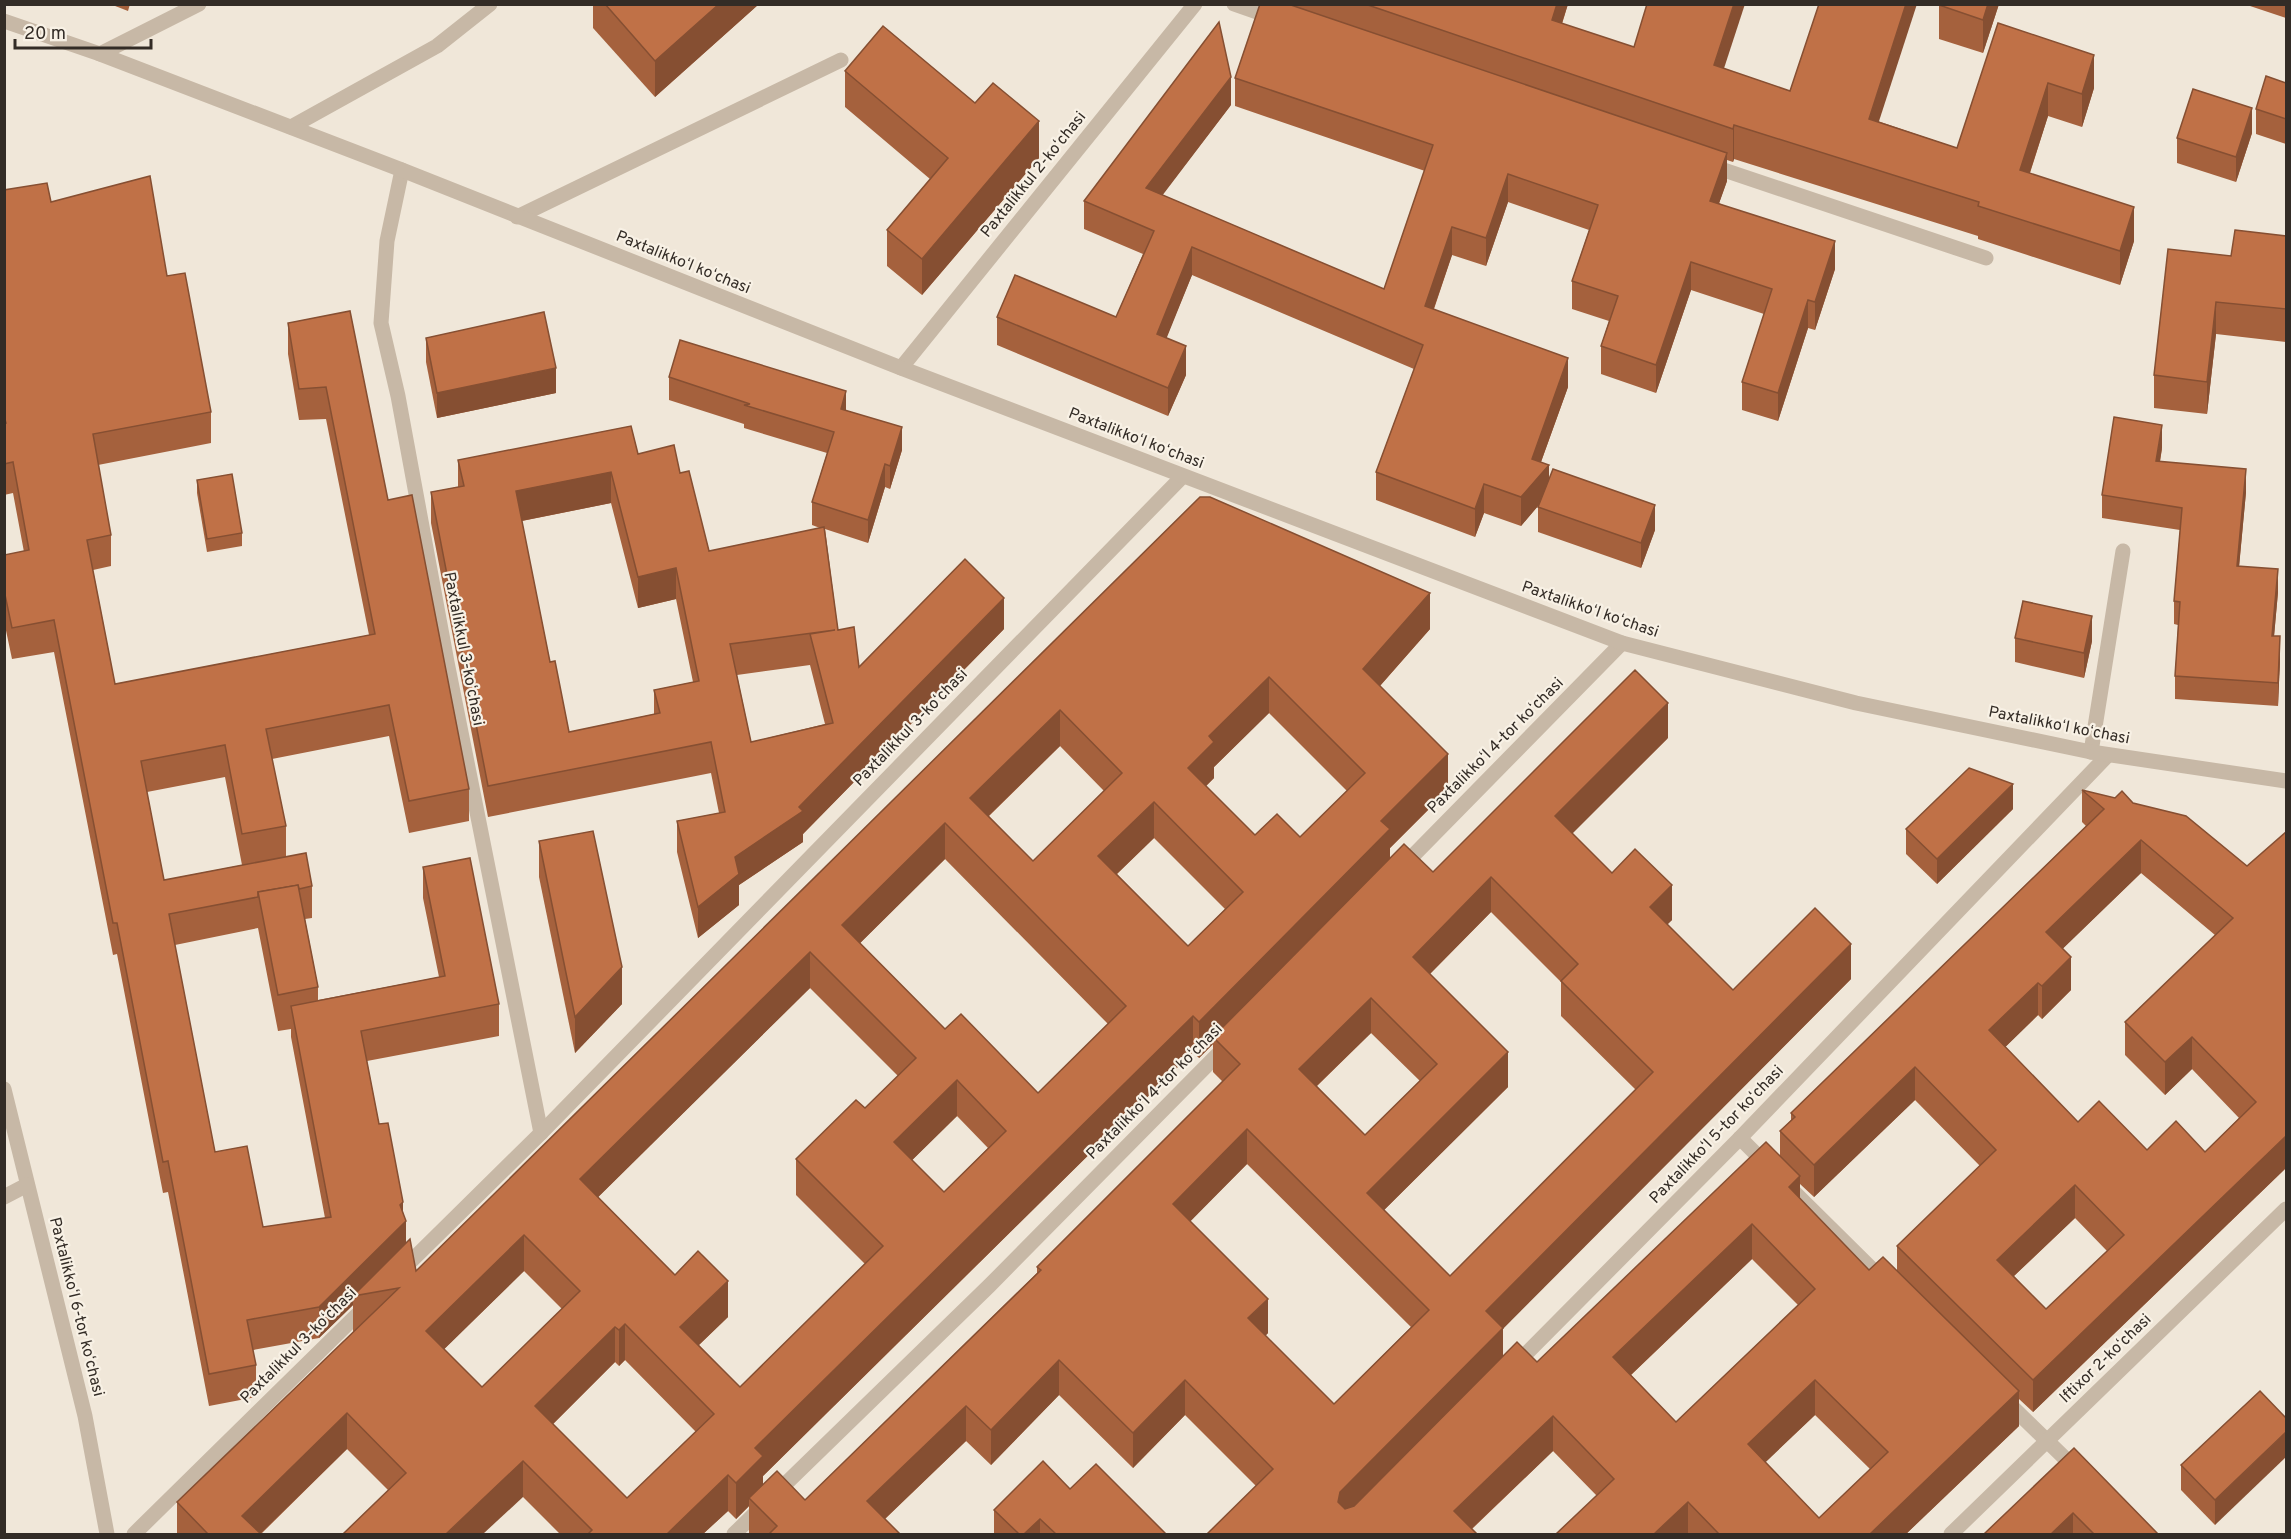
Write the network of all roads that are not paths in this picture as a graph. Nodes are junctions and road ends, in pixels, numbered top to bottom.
1 (199, 4) edge
2 (490, 4) edge
3 (1195, 4) edge
4 (1234, 4) edge
5 (4, 21) edge
6 (1290, 23) edge
7 (100, 54) junction
8 (841, 60) dead end
9 (291, 127) junction
10 (1694, 160) edge
11 (402, 170) junction
12 (517, 217) junction
13 (1986, 258) dead end
14 (901, 369) junction
15 (1182, 477) junction
16 (2123, 551) dead end
17 (1622, 643) junction
18 (2091, 752) junction
19 (2108, 755) junction
20 (2286, 781) edge
21 (1389, 880) edge
22 (1239, 1032) edge
23 (4, 1089) edge
24 (541, 1133) junction
25 (1740, 1138) junction
26 (27, 1185) junction
27 (4, 1197) edge
28 (2286, 1209) edge
29 (1894, 1290) edge
30 (1506, 1374) edge
31 (1996, 1390) edge
32 (2047, 1441) junction
33 (2087, 1480) edge
34 (107, 1534) edge
35 (134, 1534) edge
36 (734, 1534) edge
37 (1951, 1534) edge

1 - 7 street
2 - 9 street
3 - 14 street, Paxtalikkul 2-koʻchasi
4 - 6 street
5 - 7 street, Paxtalikkoʻl koʻchasi
7 - 9 street, Paxtalikkoʻl koʻchasi
8 - 12 street
9 - 11 street, Paxtalikkoʻl koʻchasi
10 - 13 street
11 - 12 street, Paxtalikkoʻl koʻchasi
11 - 24 street, Paxtalikkul 3-koʻchasi
12 - 14 street, Paxtalikkoʻl koʻchasi
14 - 15 street, Paxtalikkoʻl koʻchasi
15 - 17 street, Paxtalikkoʻl koʻchasi
15 - 24 street, Paxtalikkul 3-koʻchasi
16 - 18 street
17 - 18 street, Paxtalikkoʻl koʻchasi
17 - 21 street, Paxtalikkoʻl 4-tor koʻchasi
18 - 19 street, Paxtalikkoʻl koʻchasi
19 - 20 street, Paxtalikkoʻl koʻchasi
19 - 25 street, Paxtalikkoʻl 5-tor koʻchasi
22 - 36 street, Paxtalikkoʻl 4-tor koʻchasi
23 - 26 street, Paxtalikkoʻl 6-tor koʻchasi
24 - 35 street, Paxtalikkul 3-koʻchasi
25 - 29 street
25 - 30 street, Paxtalikkoʻl 5-tor koʻchasi
26 - 27 street
26 - 34 street, Paxtalikkoʻl 6-tor koʻchasi
28 - 32 street, Iftixor 2-koʻchasi
31 - 32 street
32 - 33 street
32 - 37 street, Iftixor 2-koʻchasi

